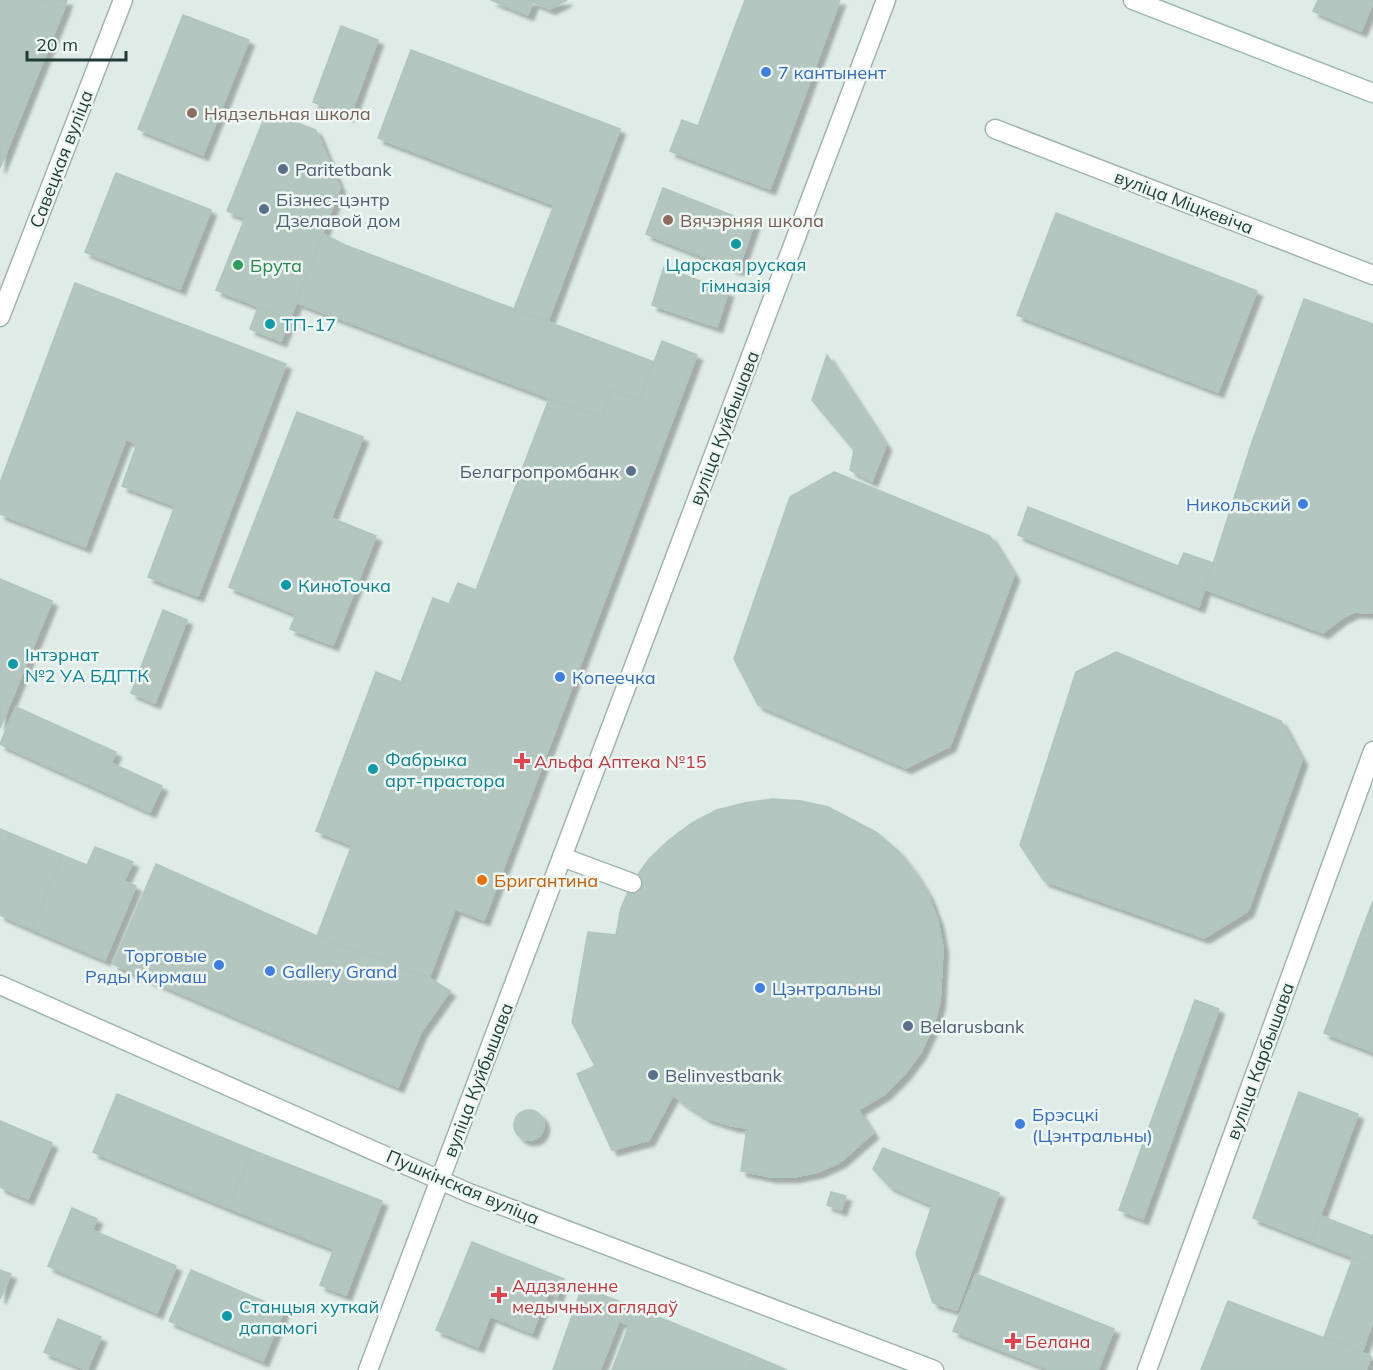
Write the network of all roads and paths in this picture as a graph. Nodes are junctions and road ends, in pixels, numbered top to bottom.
1 (123, 0) edge
2 (886, 0) edge
3 (1133, 0) edge
4 (1373, 93) edge
5 (995, 129) dead end
6 (1373, 275) edge
7 (0, 317) edge
8 (1373, 752) edge
9 (562, 857) junction
10 (632, 883) dead end
11 (0, 985) edge
12 (440, 1179) junction
13 (368, 1370) edge
14 (934, 1370) edge
15 (1147, 1370) edge

1 - 7 street, Савецкая вуліца
2 - 9 street, вуліца Куйбышава
3 - 4 street
5 - 6 street, вуліца Міцкевіча
8 - 15 street, вуліца Карбышава
9 - 10 street
9 - 12 street, вуліца Куйбышава
11 - 12 street, Пушкінская вуліца
12 - 13 street, вуліца Куйбышава
12 - 14 street, Пушкінская вуліца

